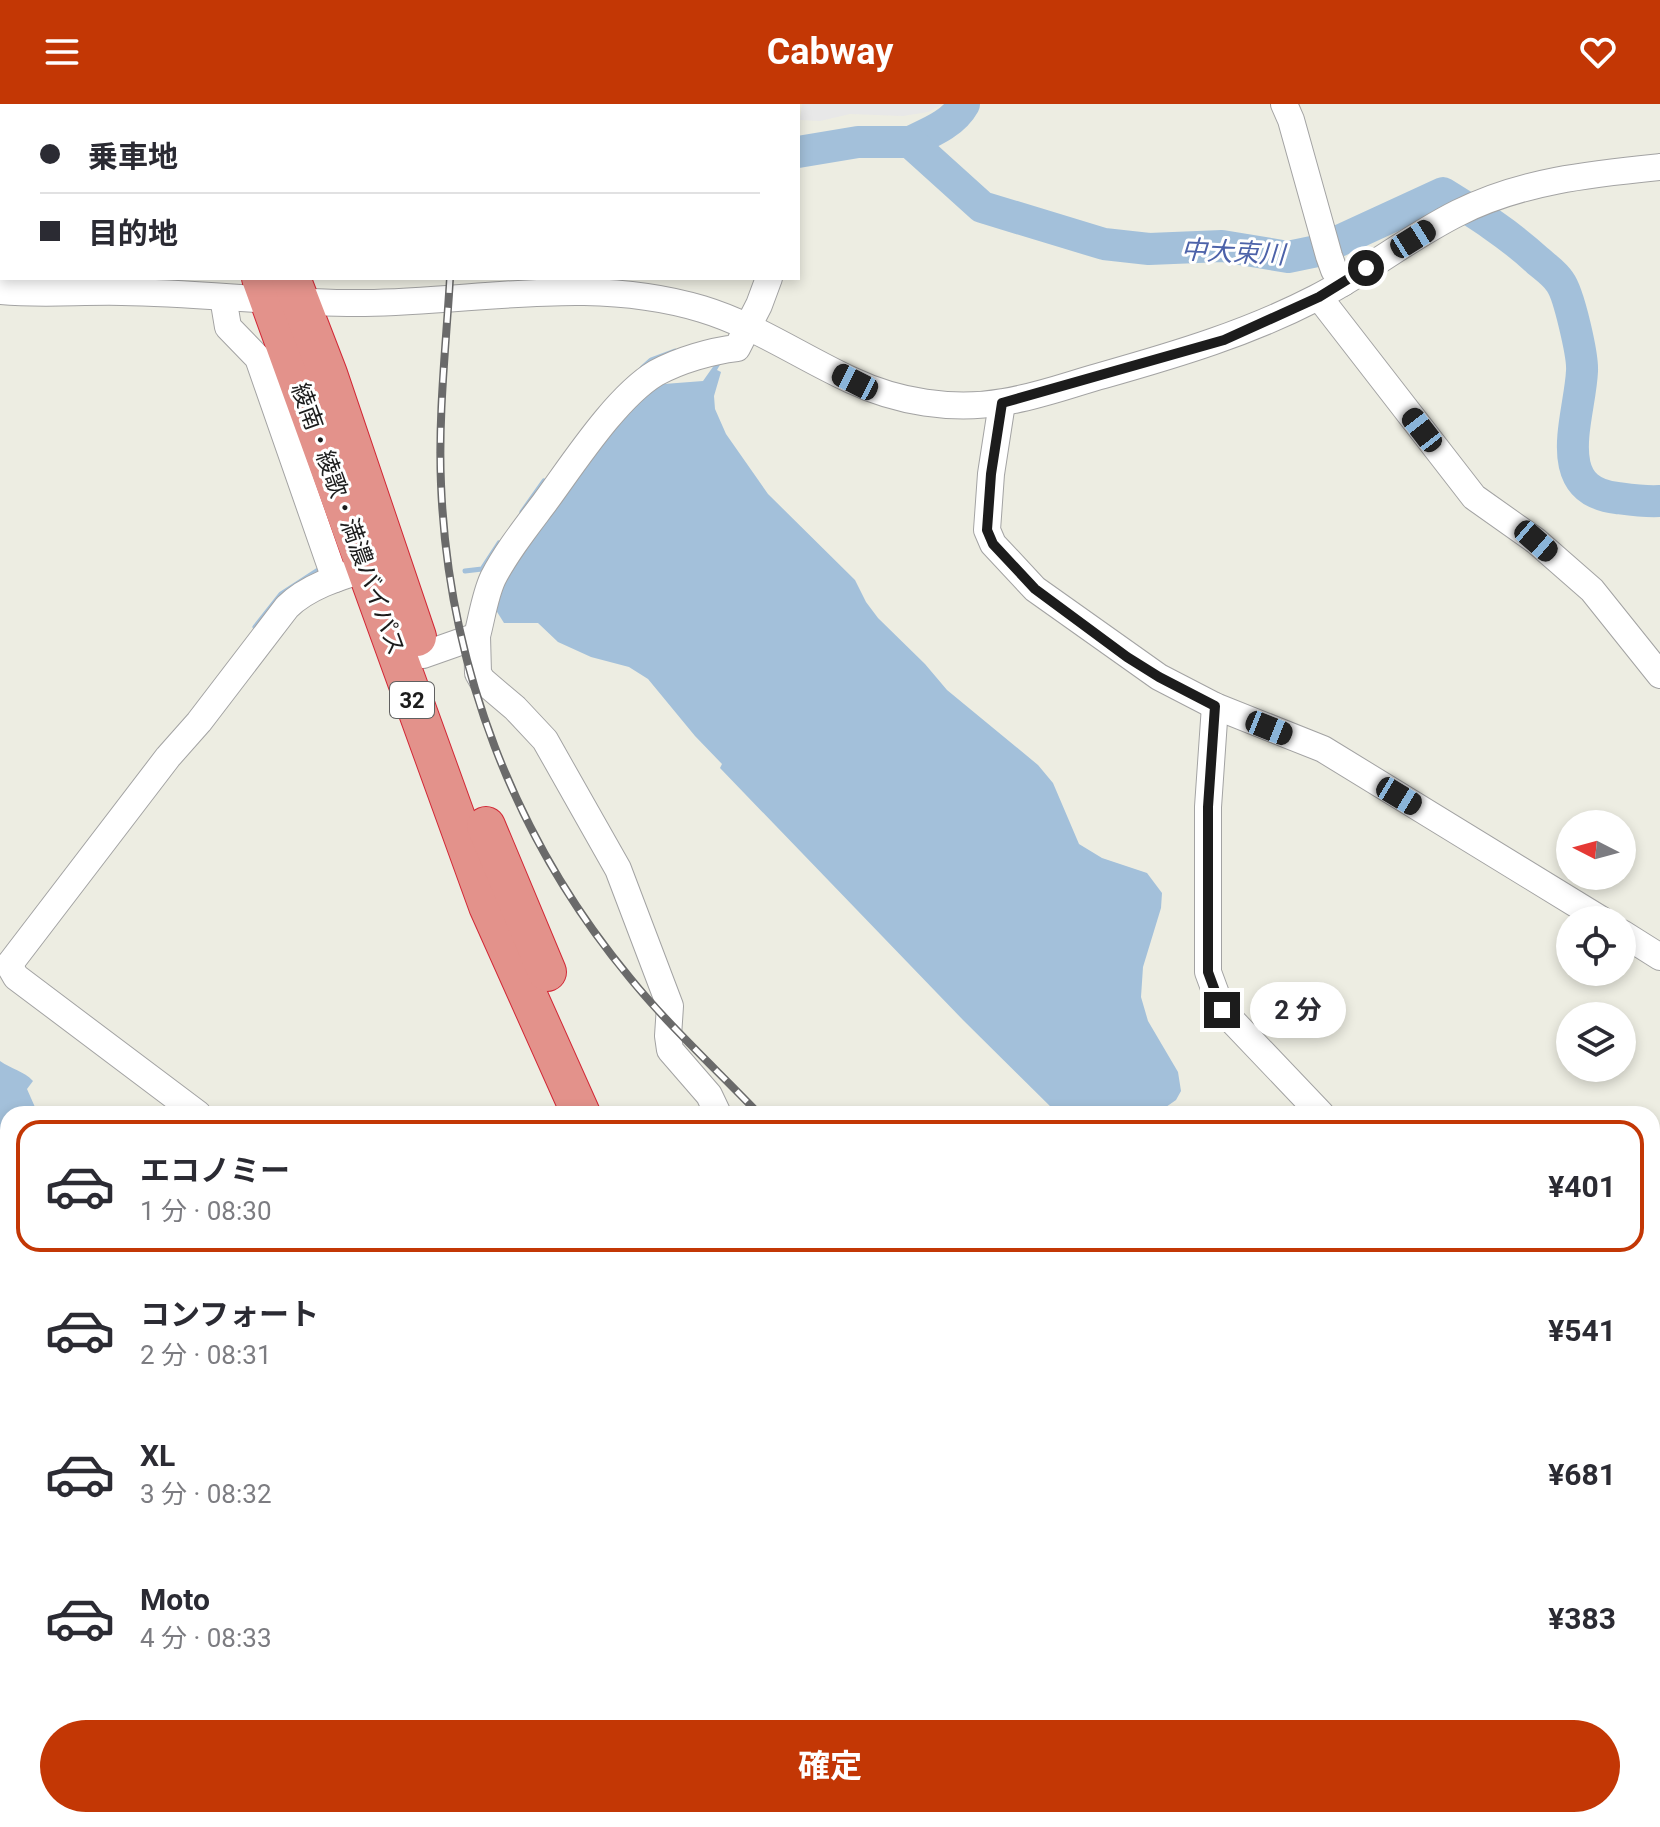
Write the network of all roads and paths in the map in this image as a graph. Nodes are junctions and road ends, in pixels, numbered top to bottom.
1 (1284, 104) edge
2 (1660, 167) edge
3 (768, 280) edge
4 (1343, 283) junction
5 (280, 289) edge
6 (420, 290) edge
7 (0, 291) edge
8 (214, 291) edge
9 (1319, 297) junction
10 (747, 326) junction
11 (1002, 403) junction
12 (350, 574) junction
13 (477, 636) junction
14 (423, 655) junction
15 (1660, 675) edge
16 (1215, 706) junction
17 (1579, 906) edge
18 (1636, 942) edge
19 (1660, 957) edge
20 (4, 965) edge
21 (187, 1106) edge
22 (577, 1106) edge
23 (605, 1106) edge
24 (714, 1106) edge
25 (1313, 1106) edge

1 - 4 street
2 - 4 street
3 - 10 street
4 - 9 street
5 - 6 street
5 - 8 street
5 - 12 highway, 綾南・綾歌・満濃バイパス / 32
5 - 14 highway, 綾南・綾歌・満濃バイパス / 32
6 - 10 street
7 - 8 street
8 - 12 street
9 - 11 street
9 - 15 street
10 - 11 street
10 - 13 street
11 - 16 street
12 - 20 street
12 - 22 highway, 綾南・綾歌・満濃バイパス / 32
13 - 14 street
13 - 24 street
14 - 23 highway, 綾南・綾歌・満濃バイパス / 32
16 - 17 street
16 - 25 street
18 - 19 street
20 - 21 street

